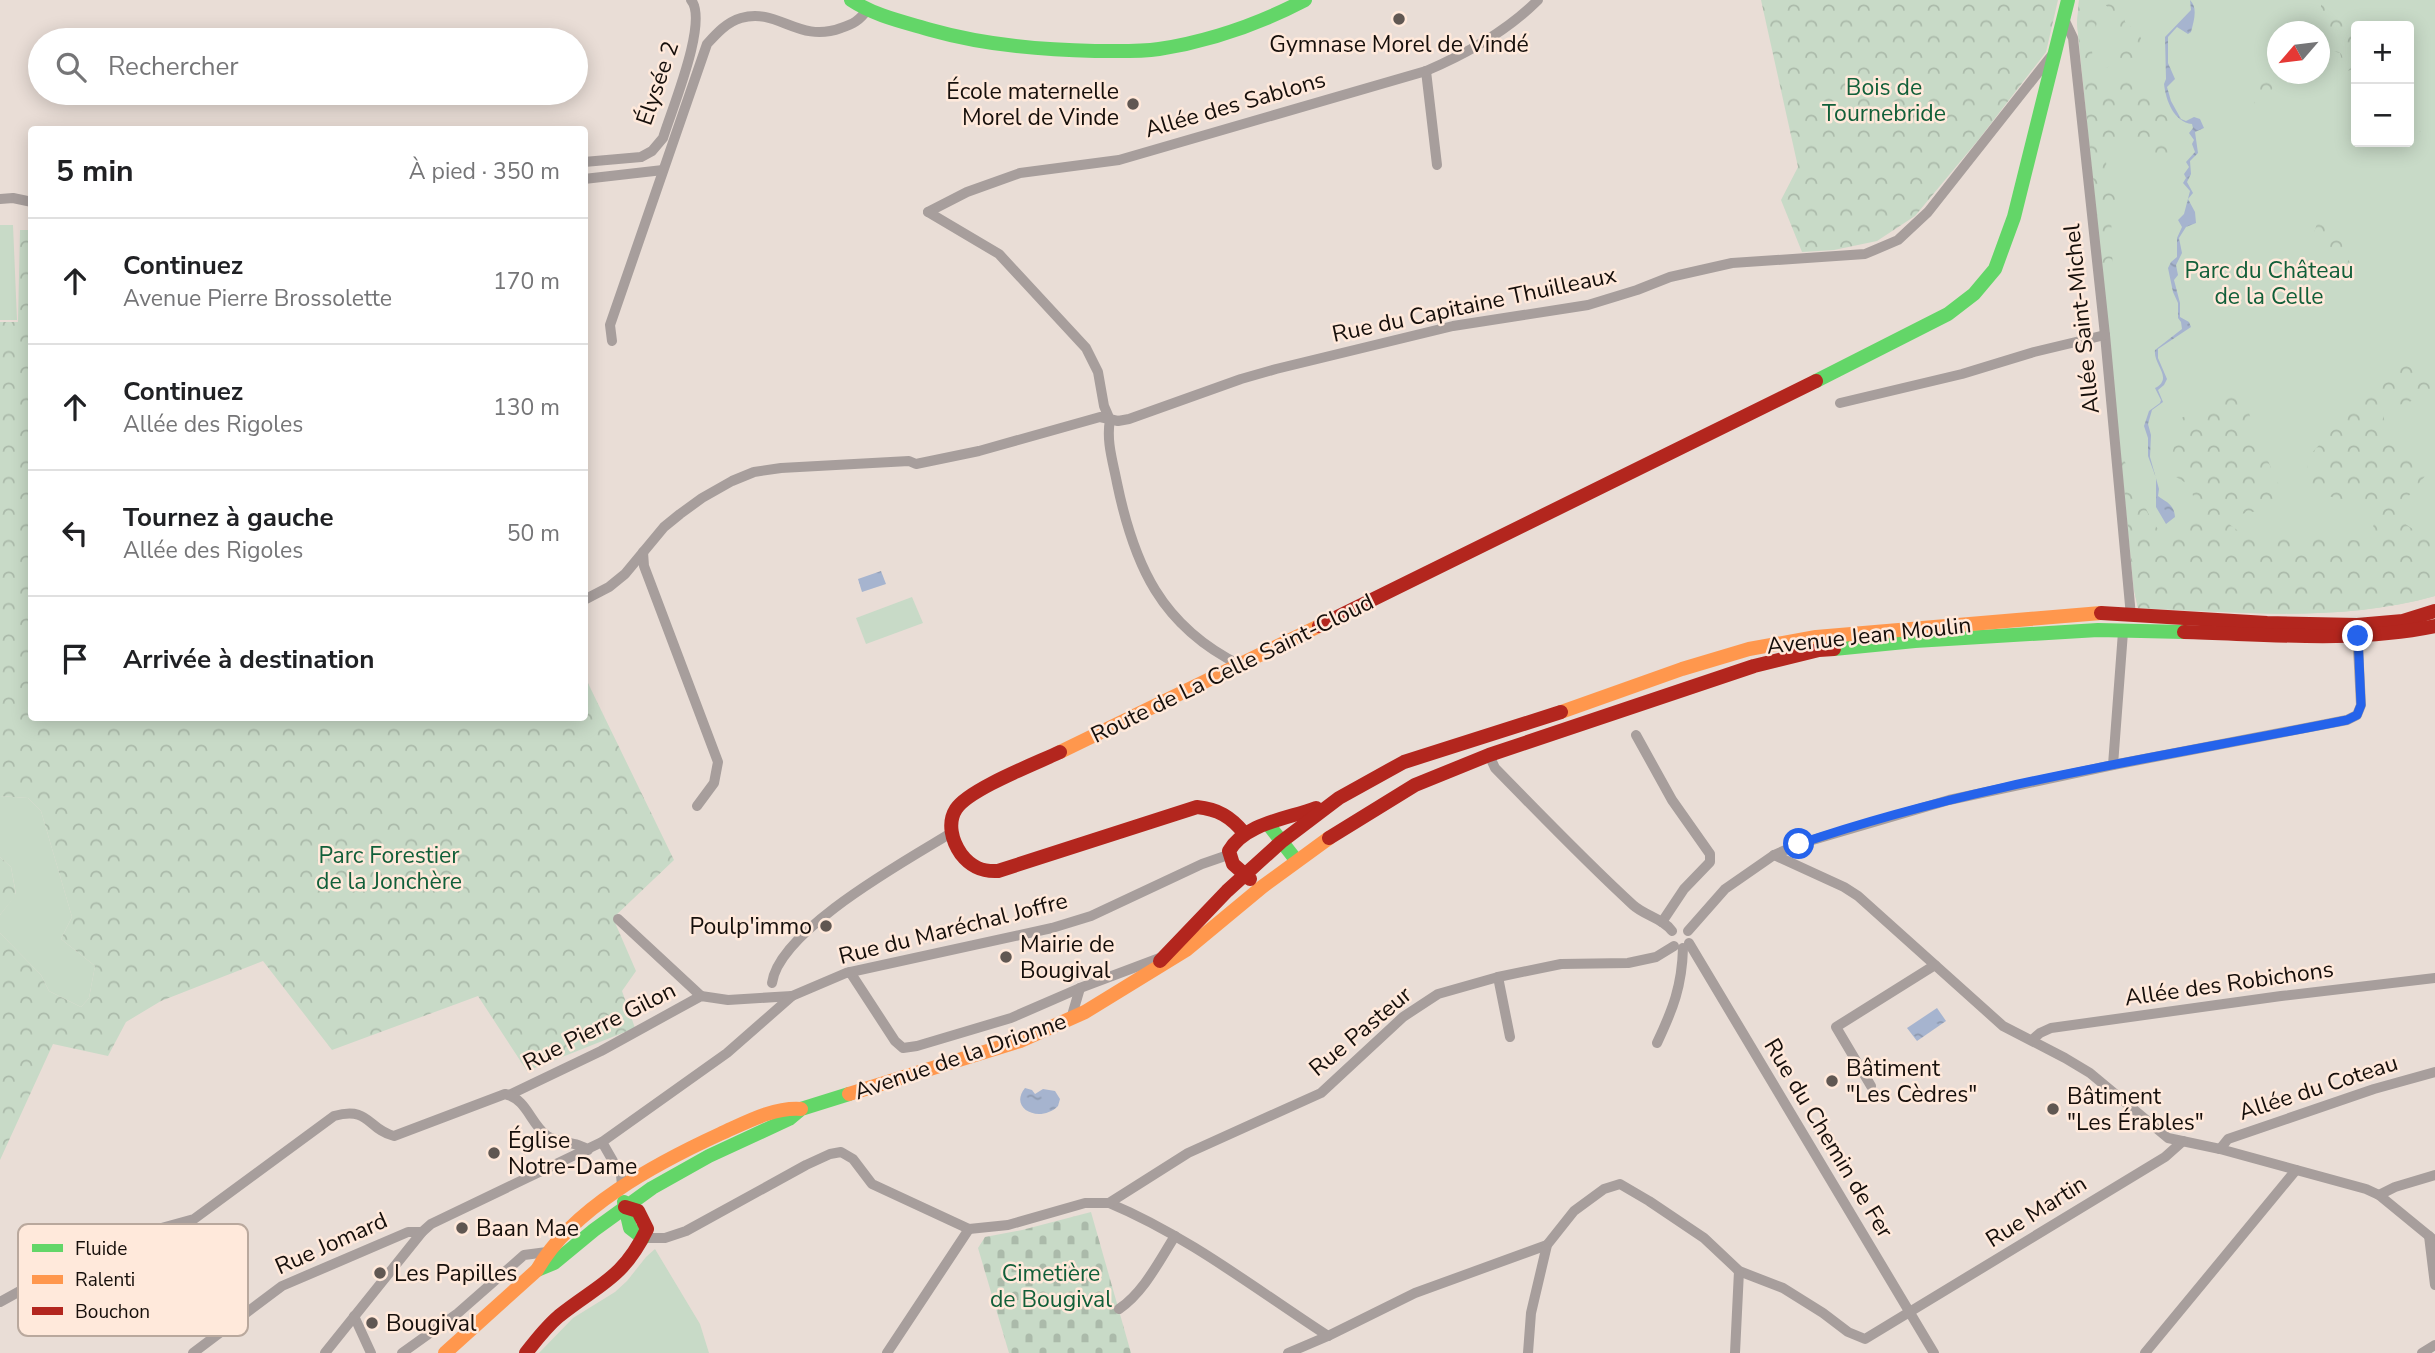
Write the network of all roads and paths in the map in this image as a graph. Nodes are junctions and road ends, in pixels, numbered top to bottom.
1 (691, 0) edge
2 (850, 0) edge
3 (1304, 0) edge
4 (1538, 0) edge
5 (2068, 0) edge
6 (867, 10) junction
7 (2064, 19) junction
8 (2054, 52) junction
9 (1426, 71) junction
10 (588, 162) edge
11 (1437, 165) dead end
12 (663, 170) junction
13 (588, 179) edge
14 (3, 199) edge
15 (28, 202) edge
16 (2105, 335) junction
17 (612, 341) dead end
18 (1840, 403) dead end
19 (1110, 420) junction
20 (643, 552) junction
21 (588, 598) edge
22 (2435, 611) edge
23 (2131, 616) junction
24 (2435, 626) edge
25 (2357, 630) junction
26 (2123, 632) junction
27 (1240, 665) junction
28 (1636, 735) dead end
29 (1489, 755) junction
30 (2113, 765) junction
31 (1339, 797) junction
32 (697, 806) dead end
33 (1268, 824) junction
34 (951, 833) junction
35 (1244, 833) junction
36 (1281, 842) junction
37 (1774, 855) junction
38 (1265, 858) joint
39 (1296, 860) junction
40 (1236, 866) junction
41 (1279, 873) joint
42 (1262, 887) junction
43 (618, 919) dead end
44 (1662, 922) junction
45 (1684, 942) junction
46 (1164, 956) junction
47 (1935, 965) junction
48 (850, 972) junction
49 (1149, 972) junction
50 (1498, 977) junction
51 (2435, 978) edge
52 (772, 983) dead end
53 (1080, 988) junction
54 (701, 996) junction
55 (792, 996) junction
56 (1071, 1019) junction
57 (1510, 1037) dead end
58 (2032, 1040) junction
59 (1657, 1043) dead end
60 (2435, 1072) edge
61 (1871, 1086) dead end
62 (509, 1095) junction
63 (801, 1109) junction
64 (2183, 1141) junction
65 (602, 1142) junction
66 (2220, 1149) junction
67 (588, 1150) junction
68 (2296, 1170) junction
69 (2435, 1175) edge
70 (622, 1185) junction
71 (2379, 1195) junction
72 (1109, 1203) junction
73 (625, 1207) junction
74 (177, 1224) edge
75 (422, 1232) junction
76 (966, 1233) junction
77 (1175, 1236) junction
78 (643, 1238) junction
79 (2432, 1239) edge
80 (1547, 1245) junction
81 (547, 1252) junction
82 (537, 1270) junction
83 (1739, 1271) junction
84 (2435, 1285) edge
85 (18, 1292) edge
86 (0, 1302) edge
87 (1119, 1309) dead end
88 (248, 1312) edge
89 (1909, 1314) junction
90 (354, 1316) junction
91 (216, 1336) edge
92 (1328, 1336) junction
93 (2435, 1345) edge
94 (1316, 1348) edge
95 (193, 1353) edge
96 (325, 1353) edge
97 (371, 1353) edge
98 (402, 1353) edge
99 (445, 1353) edge
100 (526, 1353) edge
101 (887, 1353) edge
102 (1288, 1353) edge
103 (1528, 1353) edge
104 (1735, 1353) edge
105 (1934, 1353) edge
106 (2145, 1353) edge
107 (2423, 1353) edge

1 - 10 street, Élysée 2
2 - 6 main road
3 - 6 main road
4 - 9 street, Allée des Sablons
5 - 7 main road, Route de La Celle Saint-Cloud
6 - 12 street
7 - 8 main road, Route de La Celle Saint-Cloud
7 - 16 street, Allée Saint-Michel
8 - 19 street, Rue du Capitaine Thuilleaux
8 - 27 main road, Route de La Celle Saint-Cloud
9 - 11 street
9 - 19 street, Allée des Sablons
12 - 13 street
12 - 17 street
14 - 15 street
16 - 18 street
16 - 23 street, Allée Saint-Michel
19 - 20 street, Rue du Capitaine Thuilleaux
19 - 27 street
20 - 21 street, Rue du Capitaine Thuilleaux
20 - 32 street
22 - 25 main road, Avenue Jean Moulin
23 - 25 main road, Avenue Jean Moulin
23 - 31 main road, Avenue Jean Moulin
24 - 25 main road, Avenue Jean Moulin
25 - 26 main road, Avenue Jean Moulin
25 - 30 street
26 - 29 main road, Avenue Jean Moulin
26 - 30 street
27 - 34 main road, Route de La Celle Saint-Cloud
28 - 44 street
29 - 39 main road, Avenue Jean Moulin
29 - 44 street
30 - 37 street
31 - 33 main road
31 - 36 main road, Avenue Jean Moulin
33 - 35 main road
33 - 36 main road
34 - 35 main road
34 - 52 street
35 - 40 main road
36 - 38 main road, Avenue Jean Moulin
36 - 39 main road
37 - 45 street
37 - 47 street
38 - 40 main road, Avenue de la Drionne
39 - 41 main road, Avenue Jean Moulin
40 - 42 main road
40 - 46 main road, Avenue de la Drionne
40 - 48 street, Rue du Maréchal Joffre
41 - 42 main road, Avenue de la Drionne
42 - 49 main road, Avenue de la Drionne
43 - 54 street
44 - 45 street
45 - 50 street, Rue Pasteur
45 - 59 street
45 - 89 street, Rue du Chemin de Fer
46 - 49 main road, Avenue de la Drionne
46 - 53 street
47 - 58 street
47 - 61 street
48 - 53 street
48 - 55 street, Rue du Maréchal Joffre
49 - 56 main road, Avenue de la Drionne
50 - 57 street
50 - 72 street, Rue Pasteur
51 - 58 street, Allée des Robichons
53 - 56 street
54 - 55 street, Rue Pierre Gilon
54 - 62 street, Rue Pierre Gilon
55 - 65 street, Rue du Maréchal Joffre
56 - 63 main road, Avenue de la Drionne
58 - 64 street
60 - 66 street, Allée du Coteau
62 - 67 street
62 - 74 street, Rue Pierre Gilon
63 - 70 main road, Avenue de la Drionne
63 - 73 main road, Avenue de la Drionne
64 - 66 street
64 - 89 street, Rue Martin
65 - 67 street, Rue du Maréchal Joffre
65 - 70 street
66 - 68 street
67 - 75 street, Rue du Maréchal Joffre
68 - 71 street
68 - 106 street
69 - 71 street
70 - 73 main road
70 - 81 main road, Avenue de la Drionne
71 - 79 street
72 - 76 street, Rue Pasteur
72 - 77 street
73 - 78 main road
73 - 82 main road, Avenue de la Drionne
75 - 88 street, Rue Jomard
75 - 90 street
76 - 78 street
76 - 101 street
77 - 87 street
77 - 92 street
78 - 100 main road
79 - 84 street
80 - 83 street
80 - 92 street
80 - 103 street
81 - 82 main road, Avenue de la Drionne
81 - 98 street
82 - 99 main road, Avenue de la Drionne
83 - 89 street, Rue Martin
83 - 104 street
85 - 86 street, Rue Pierre Gilon
89 - 105 street, Rue du Chemin de Fer
90 - 96 street
90 - 97 street
91 - 95 street, Rue Jomard
92 - 94 street
93 - 107 street
94 - 102 street

